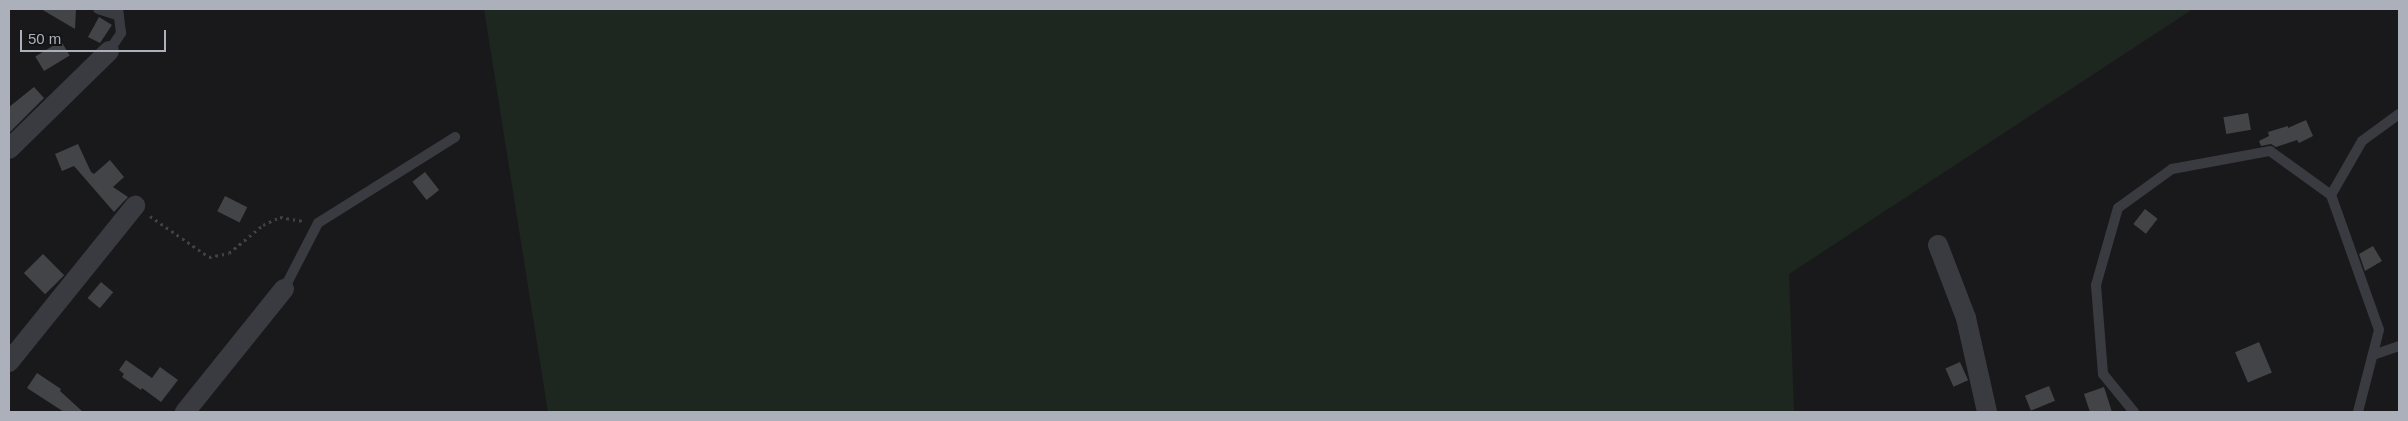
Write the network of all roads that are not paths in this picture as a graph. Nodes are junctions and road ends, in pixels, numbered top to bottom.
1 (98, 9) edge
2 (118, 12) edge
3 (109, 51) joint
4 (2399, 114) edge
5 (455, 138) dead end
6 (9, 149) edge
7 (2331, 195) junction
8 (135, 206) road end
9 (1938, 245) dead end
10 (284, 289) joint
11 (2399, 346) edge
12 (2373, 355) junction
13 (9, 362) edge
14 (185, 412) edge
15 (1987, 412) edge
16 (2134, 412) edge
17 (2358, 412) edge

1 - 2 lane
2 - 3 lane
3 - 6 street
4 - 7 lane
5 - 10 lane
7 - 12 lane
7 - 16 lane
8 - 13 street
9 - 15 street
10 - 14 street
11 - 12 lane
12 - 17 lane

